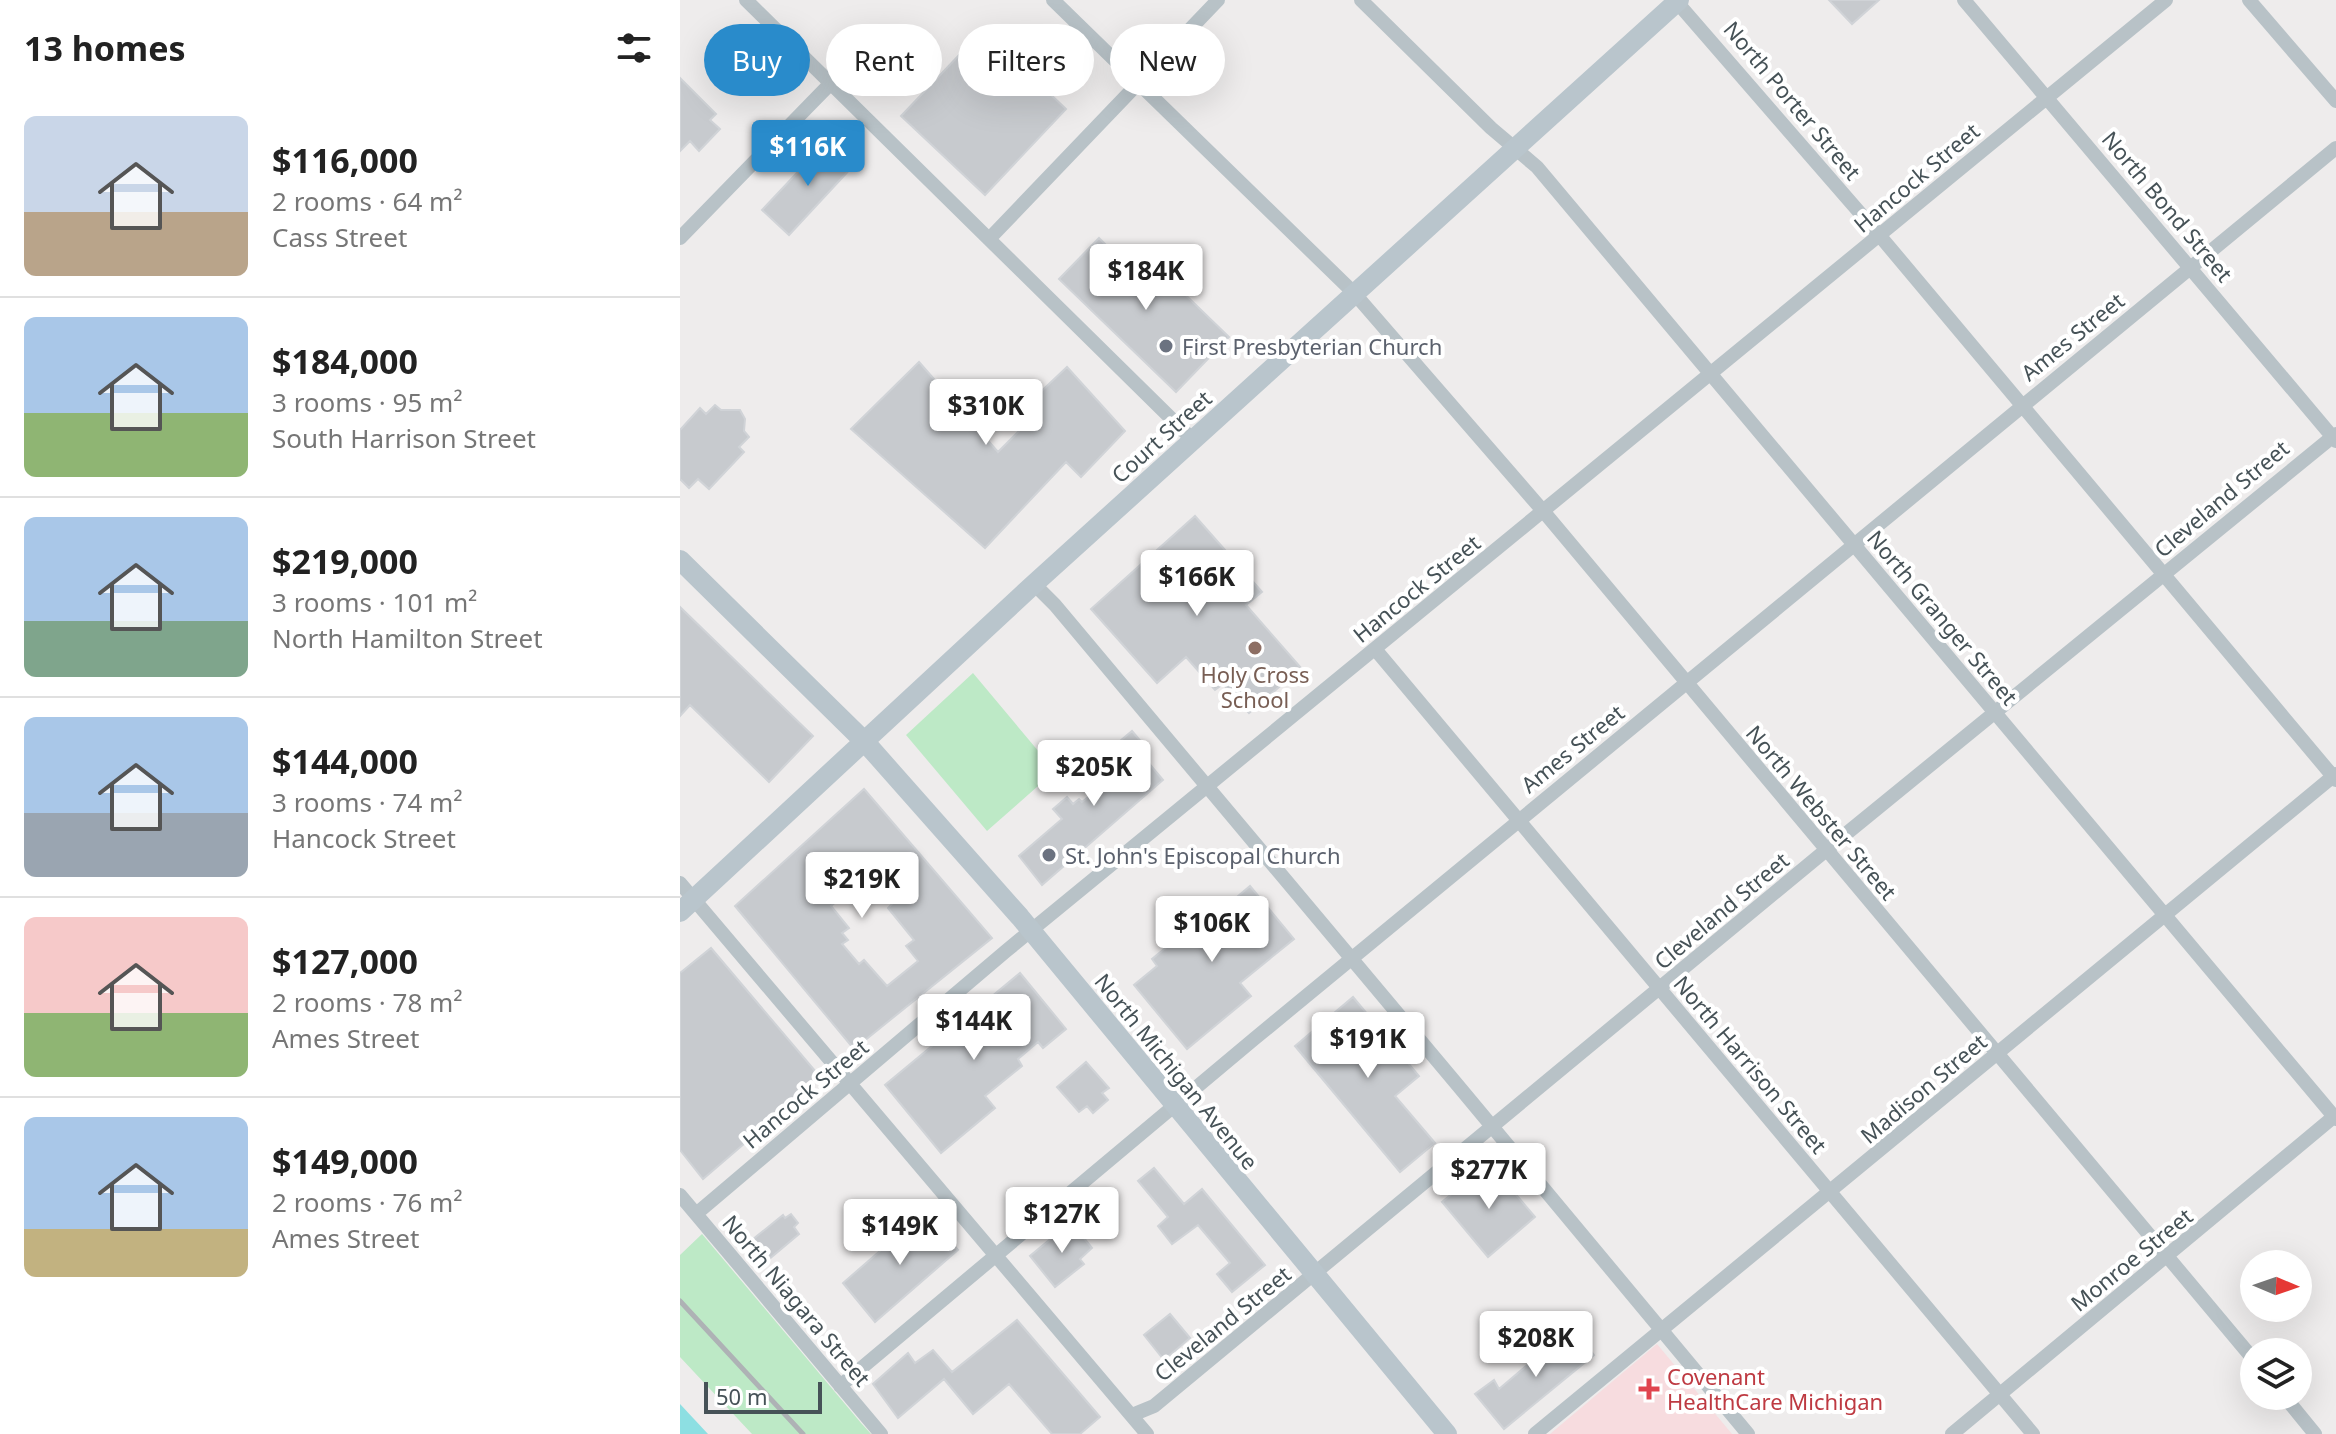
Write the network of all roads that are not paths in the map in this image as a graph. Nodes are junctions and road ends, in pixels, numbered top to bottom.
1 (746, 0) edge
2 (1053, 0) edge
3 (1218, 0) edge
4 (1361, 0) edge
5 (1964, 0) edge
6 (2166, 0) edge
7 (2249, 0) edge
8 (1677, 1) edge
9 (1195, 24) edge
10 (1110, 56) edge
11 (826, 78) edge
12 (826, 88) edge
13 (844, 96) edge
14 (1126, 96) edge
15 (1150, 96) edge
16 (2048, 96) junction
17 (2336, 101) edge
18 (1513, 148) junction
19 (2336, 148) edge
20 (1880, 236) junction
21 (680, 238) edge
22 (990, 238) junction
23 (2191, 268) junction
24 (1354, 293) junction
25 (1710, 374) junction
26 (2022, 406) junction
27 (2335, 437) edge
28 (1193, 440) junction
29 (1544, 512) junction
30 (1853, 543) junction
31 (680, 560) edge
32 (2164, 573) junction
33 (1034, 584) junction
34 (1375, 649) junction
35 (1687, 683) junction
36 (1995, 714) junction
37 (865, 742) junction
38 (2335, 777) edge
39 (1209, 787) junction
40 (1519, 821) junction
41 (1825, 851) junction
42 (680, 883) edge
43 (696, 898) junction
44 (680, 912) edge
45 (2165, 915) junction
46 (1033, 932) junction
47 (1352, 958) junction
48 (1660, 990) junction
49 (1998, 1054) junction
50 (852, 1082) junction
51 (1174, 1106) junction
52 (2335, 1117) edge
53 (1492, 1129) junction
54 (1831, 1192) junction
55 (680, 1195) edge
56 (696, 1214) junction
57 (996, 1252) junction
58 (2170, 1256) junction
59 (1314, 1276) junction
60 (1663, 1331) junction
61 (2240, 1343) edge
62 (840, 1386) junction
63 (1999, 1394) junction
64 (2295, 1410) edge
65 (1132, 1415) junction
66 (881, 1434) edge
67 (1147, 1434) edge
68 (1447, 1434) edge
69 (1535, 1434) edge
70 (1748, 1434) edge
71 (1952, 1434) edge
72 (2033, 1434) edge
73 (2315, 1434) edge

1 - 11 street
2 - 10 street, North Webster Street
3 - 9 street
4 - 18 street, North Granger Street
5 - 16 street, North Bond Street
6 - 16 street, Hancock Street
7 - 17 street
8 - 18 main road, Court Street
8 - 20 street, North Porter Street
12 - 21 street
13 - 22 street
14 - 22 street
15 - 24 street, North Webster Street
16 - 20 street, Hancock Street
16 - 23 street, North Bond Street
18 - 24 main road, Court Street
18 - 25 street, North Granger Street
19 - 23 street, Ames Street
20 - 25 street, Hancock Street
20 - 26 street, North Porter Street
22 - 28 street
23 - 26 street, Ames Street
23 - 27 street, North Bond Street
24 - 28 main road, Court Street
24 - 29 street, North Webster Street
25 - 29 street, Hancock Street
25 - 30 street, North Granger Street
26 - 30 street, Ames Street
26 - 32 street, North Porter Street
27 - 32 street, Cleveland Street
28 - 33 main road, Court Street
29 - 34 street, Hancock Street
29 - 35 street, North Webster Street
30 - 35 street, Ames Street
30 - 36 street, North Granger Street
31 - 37 main road, North Michigan Avenue
32 - 36 street, Cleveland Street
32 - 38 street, North Porter Street
33 - 37 main road, Court Street
33 - 39 street
34 - 39 street, Hancock Street
34 - 40 street, North Harrison Street
35 - 40 street, Ames Street
35 - 41 street, North Webster Street
36 - 41 street, Cleveland Street
36 - 45 street, North Granger Street
37 - 43 main road, Court Street
37 - 46 main road, North Michigan Avenue
38 - 45 street, Madison Street
39 - 46 street, Hancock Street
39 - 47 street
40 - 47 street, Ames Street
40 - 48 street, North Harrison Street
41 - 48 street, Cleveland Street
41 - 49 street, North Webster Street
42 - 43 street
43 - 44 main road, Court Street
43 - 50 street
45 - 49 street, Madison Street
45 - 52 street, North Granger Street
46 - 50 street, Hancock Street
46 - 51 main road, North Michigan Avenue
47 - 51 street, Ames Street
47 - 53 street
48 - 53 street, Cleveland Street
48 - 54 street, North Harrison Street
49 - 54 street, Madison Street
49 - 58 street, North Webster Street
50 - 56 street, Hancock Street
50 - 57 street
51 - 57 street, Ames Street
51 - 59 main road, North Michigan Avenue
52 - 58 street, Monroe Street
53 - 59 street, Cleveland Street
53 - 60 street
54 - 60 street, Madison Street
54 - 63 street, North Harrison Street
55 - 56 street, North Niagara Street
56 - 62 street, North Niagara Street
57 - 62 street, Ames Street
57 - 65 street
58 - 61 street, North Webster Street
58 - 63 street, Monroe Street
59 - 65 street, Cleveland Street
59 - 68 main road, North Michigan Avenue
60 - 69 street, Madison Street
60 - 70 street
62 - 66 street, North Niagara Street
63 - 71 street, Monroe Street
63 - 72 street, North Harrison Street
64 - 73 street
65 - 67 street

